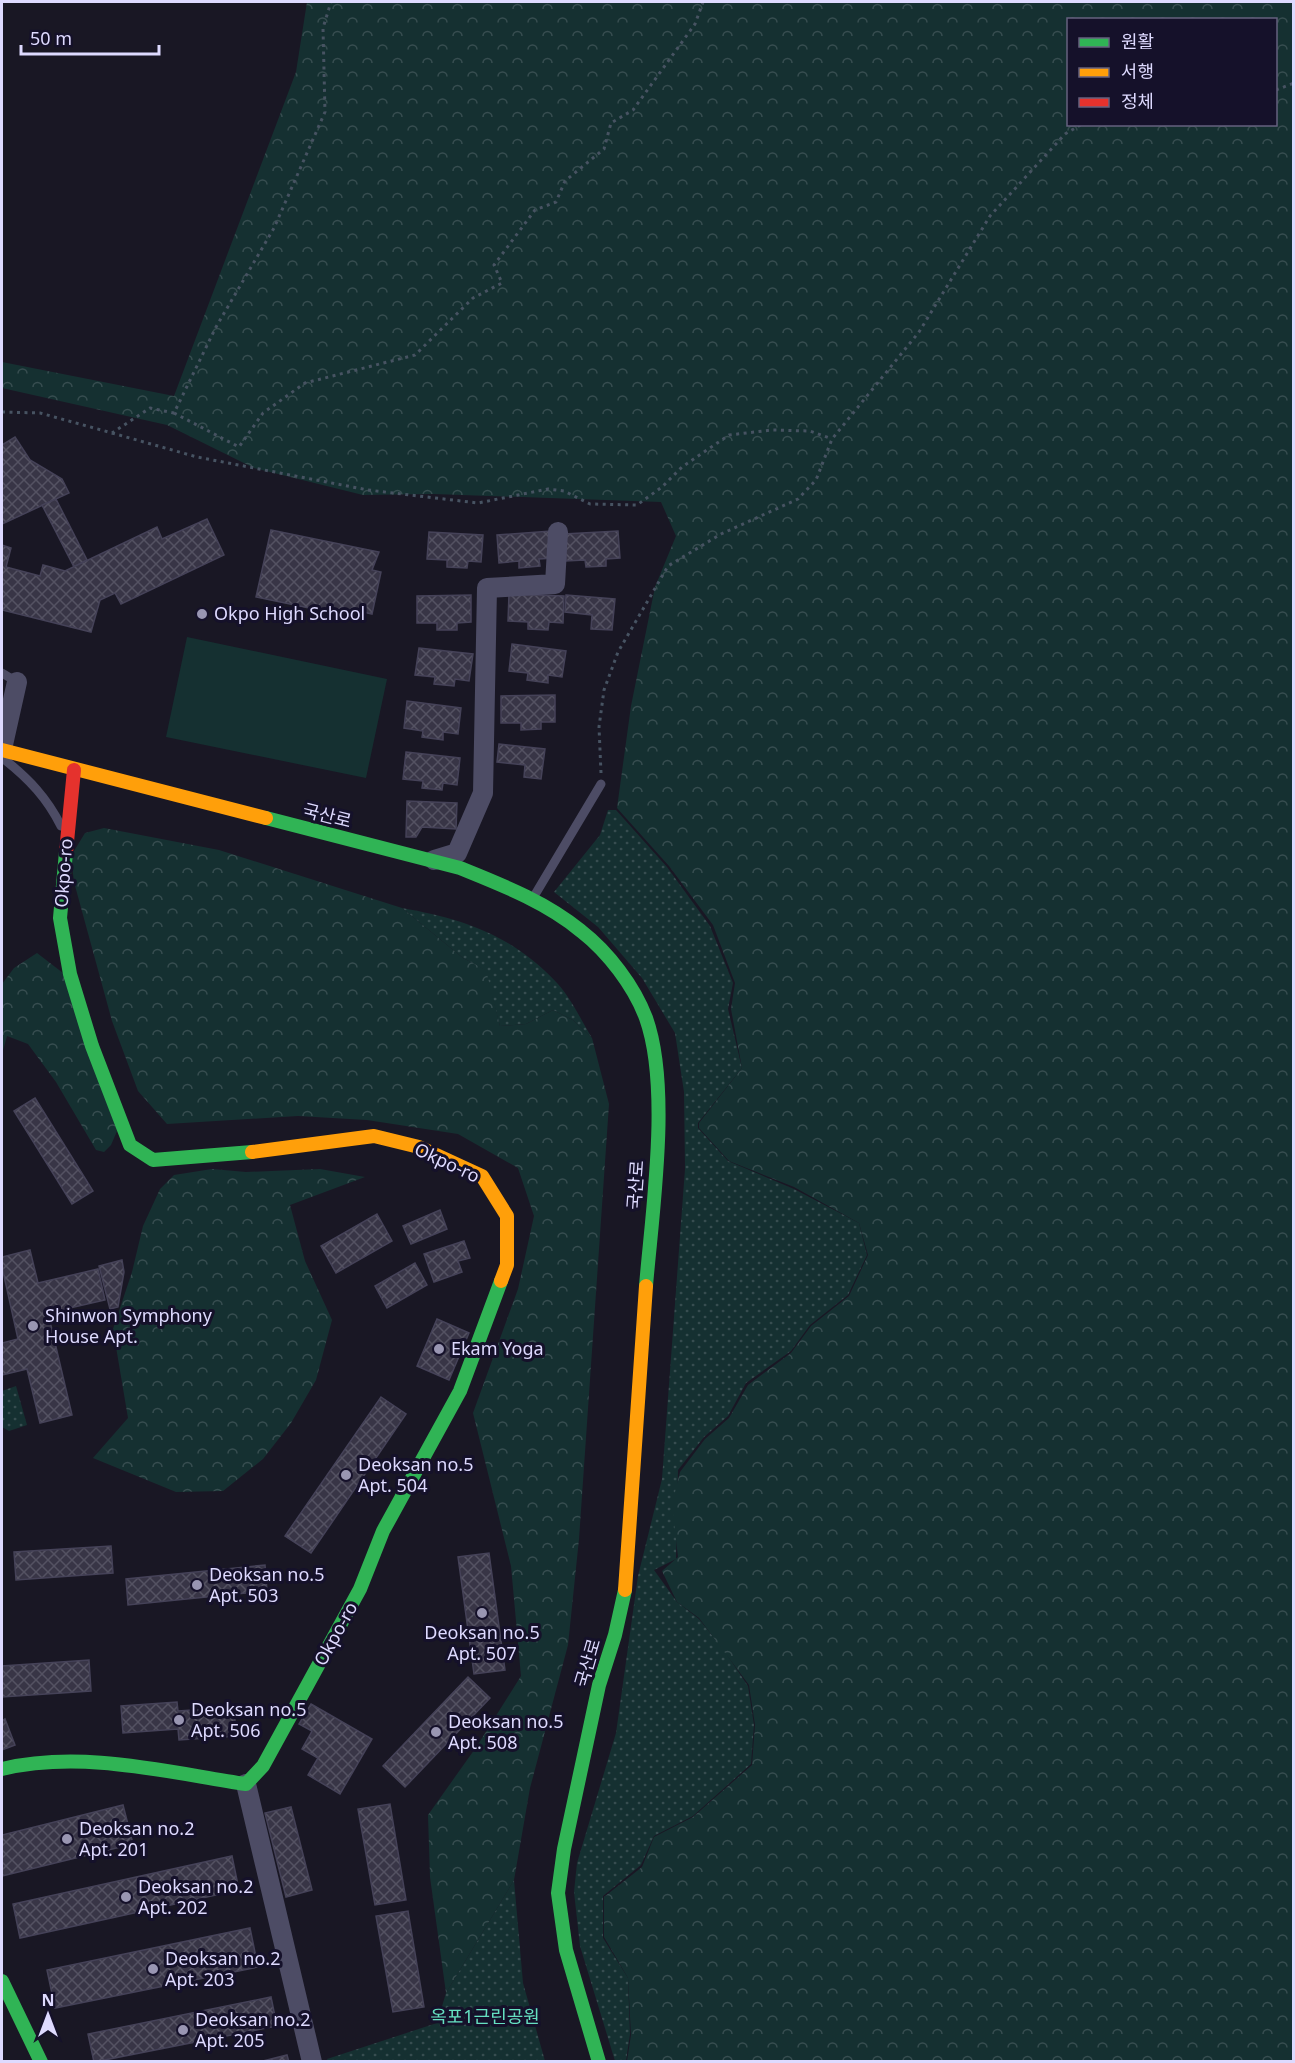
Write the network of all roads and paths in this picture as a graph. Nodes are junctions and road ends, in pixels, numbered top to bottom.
1 (331, 2) edge
2 (703, 2) edge
3 (1293, 83) edge
4 (1277, 89) edge
5 (1079, 126) edge
6 (2, 412) edge
7 (174, 413) junction
8 (112, 433) junction
9 (832, 439) junction
10 (558, 532) dead end
11 (9, 678) edge
12 (2, 755) edge
13 (74, 774) junction
14 (601, 784) joint
15 (66, 836) junction
16 (457, 853) junction
17 (427, 860) junction
18 (472, 873) junction
19 (532, 900) junction
20 (590, 959) dead end
21 (644, 1112) dead end
22 (643, 1146) dead end
23 (633, 1275) dead end
24 (631, 1298) dead end
25 (592, 1660) dead end
26 (570, 1749) dead end
27 (2, 1769) edge
28 (246, 1784) junction
29 (544, 1887) dead end
30 (2, 1981) edge
31 (40, 2061) edge
32 (312, 2061) edge
33 (586, 2061) edge
34 (599, 2061) edge

1 - 7 path
2 - 7 path
3 - 4 path
5 - 9 path
6 - 8 path
7 - 8 path
8 - 9 path
9 - 14 path
10 - 16 street
11 - 12 street
12 - 13 street, 국산로
12 - 15 lane
13 - 15 street, Okpo-ro
13 - 17 street, 국산로
13 - 20 street, 국산로
14 - 19 lane
15 - 28 street, Okpo-ro
16 - 17 street
16 - 18 street
17 - 18 street, 국산로
18 - 19 street, 국산로
19 - 34 street, 국산로
21 - 22 street, 국산로
23 - 24 street
25 - 26 street, 국산로
27 - 28 street
28 - 32 street
29 - 33 street
30 - 31 street

